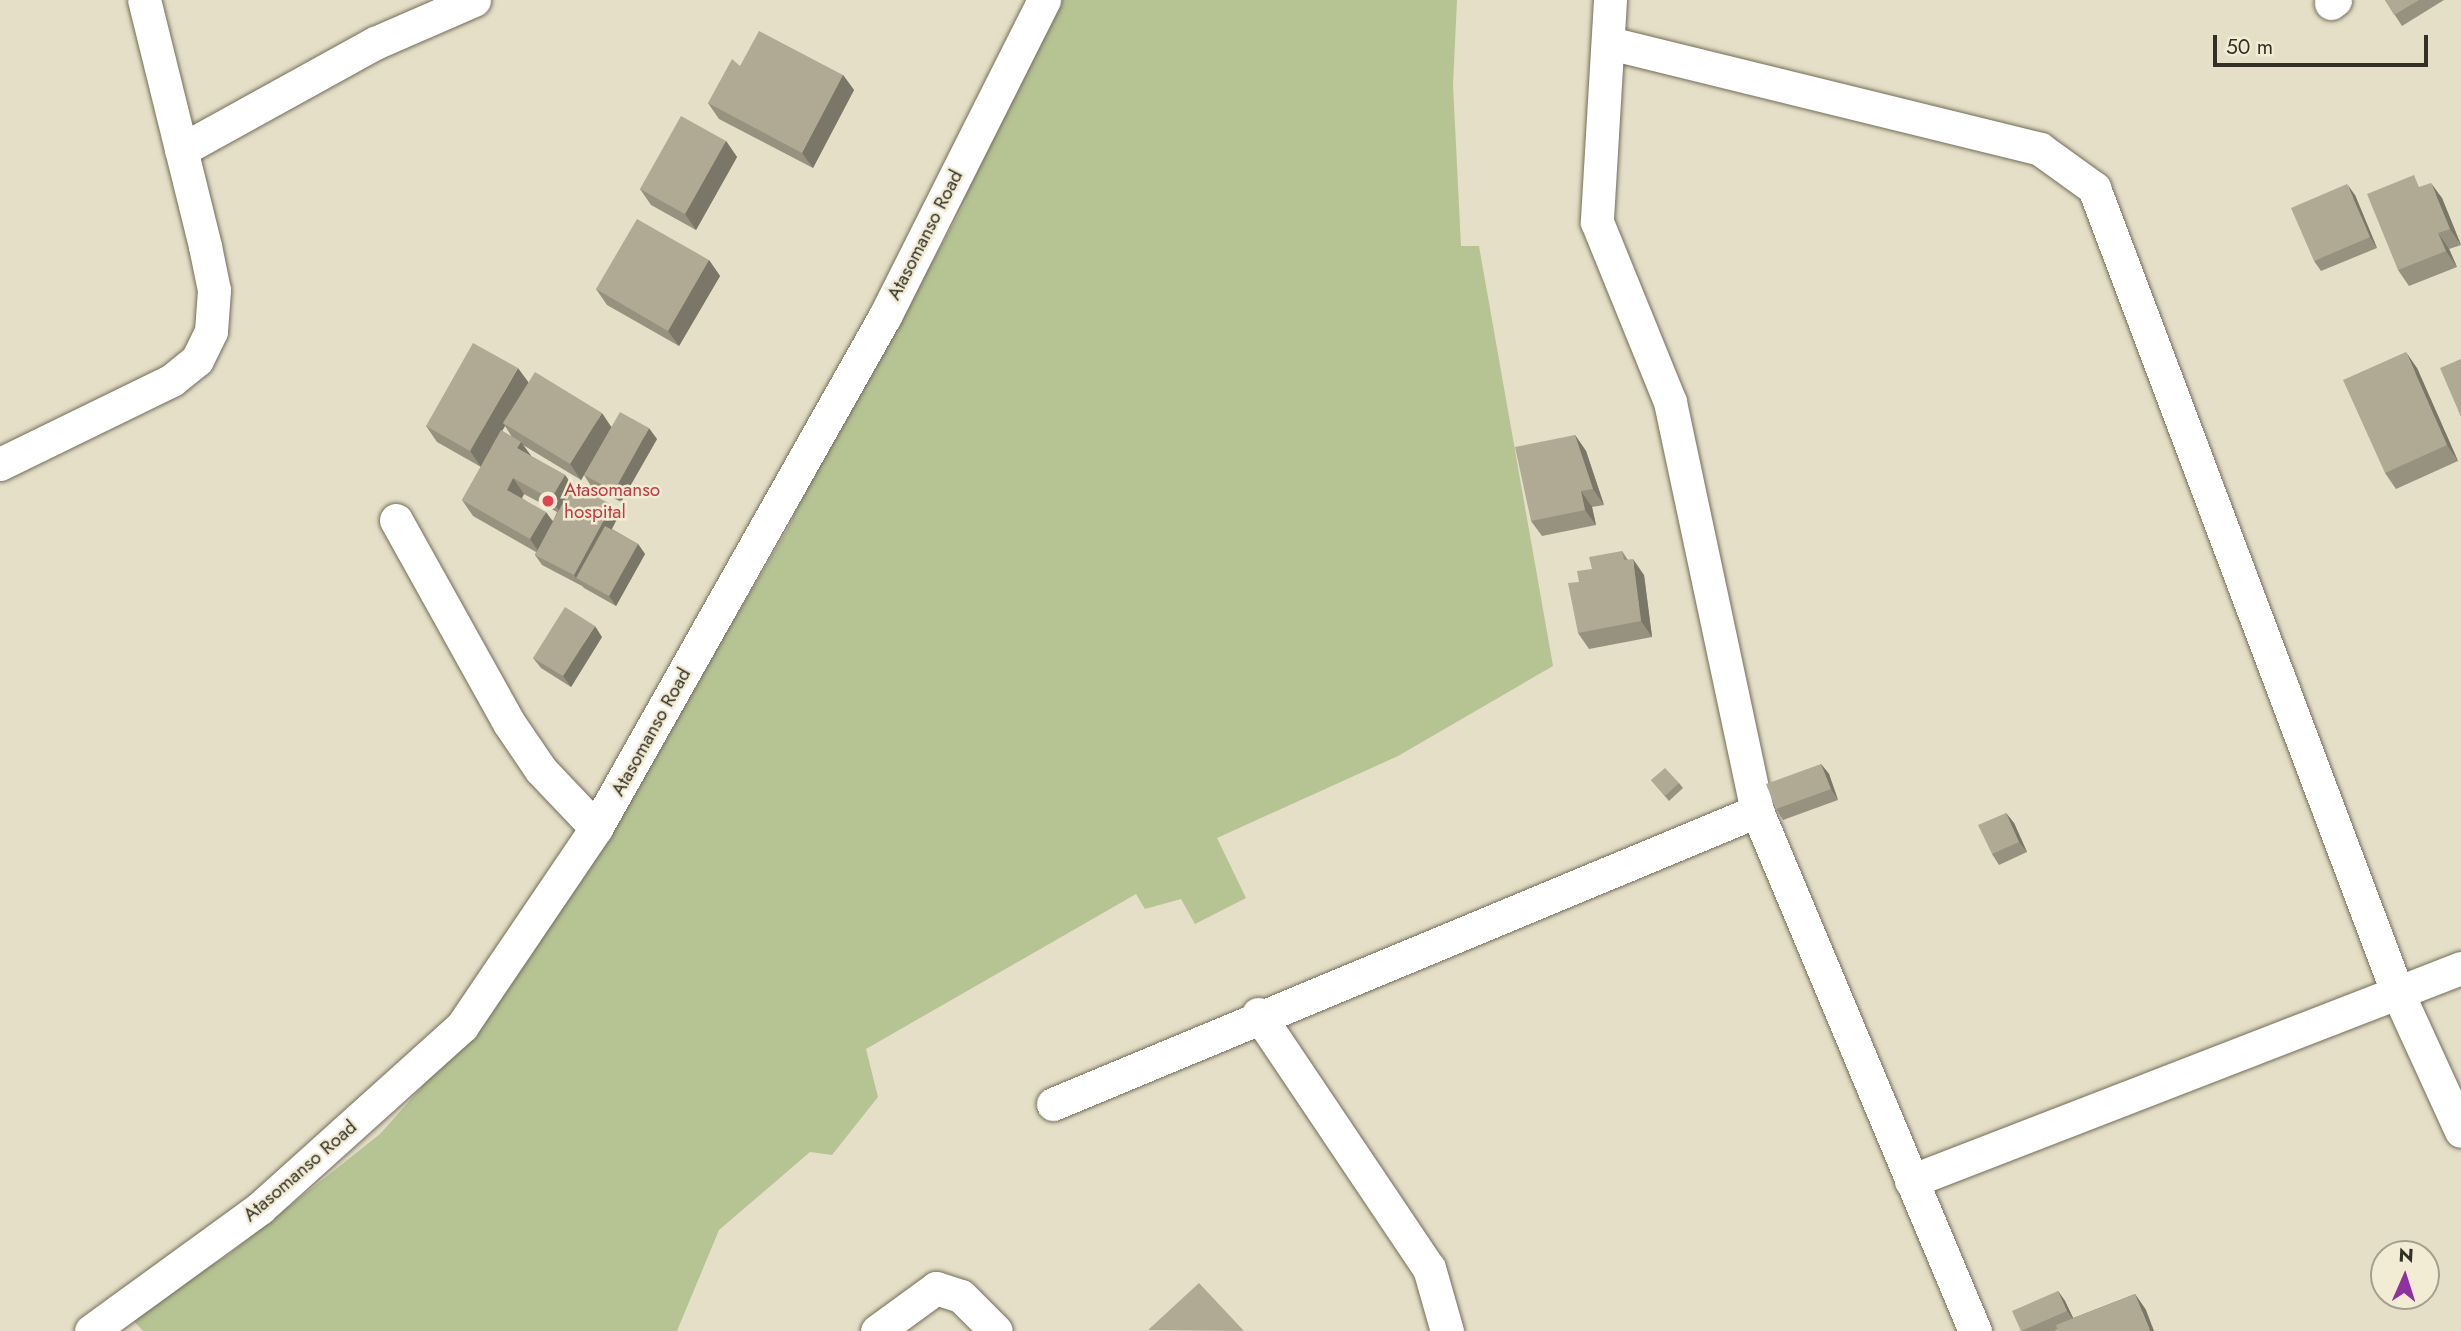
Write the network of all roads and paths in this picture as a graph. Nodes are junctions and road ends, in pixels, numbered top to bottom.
1 (144, 0) edge
2 (474, 0) edge
3 (1044, 0) edge
4 (1610, 0) edge
5 (1609, 43) junction
6 (181, 150) junction
7 (0, 464) edge
8 (396, 520) dead end
9 (1757, 811) junction
10 (596, 828) junction
11 (2461, 968) edge
12 (2396, 989) junction
13 (1258, 1014) junction
14 (1053, 1104) dead end
15 (2461, 1131) edge
16 (1911, 1181) junction
17 (91, 1331) edge
18 (877, 1331) edge
19 (996, 1331) edge
20 (1447, 1331) edge
21 (1975, 1331) edge

1 - 6 street
2 - 6 street
3 - 10 street, Atasomanso Road
4 - 5 street
5 - 9 street
5 - 12 street
6 - 7 street
8 - 10 street
9 - 13 street
9 - 16 street
10 - 17 street, Atasomanso Road
11 - 12 street
12 - 15 street
12 - 16 street
13 - 14 street
13 - 20 street
16 - 21 street
18 - 19 street

